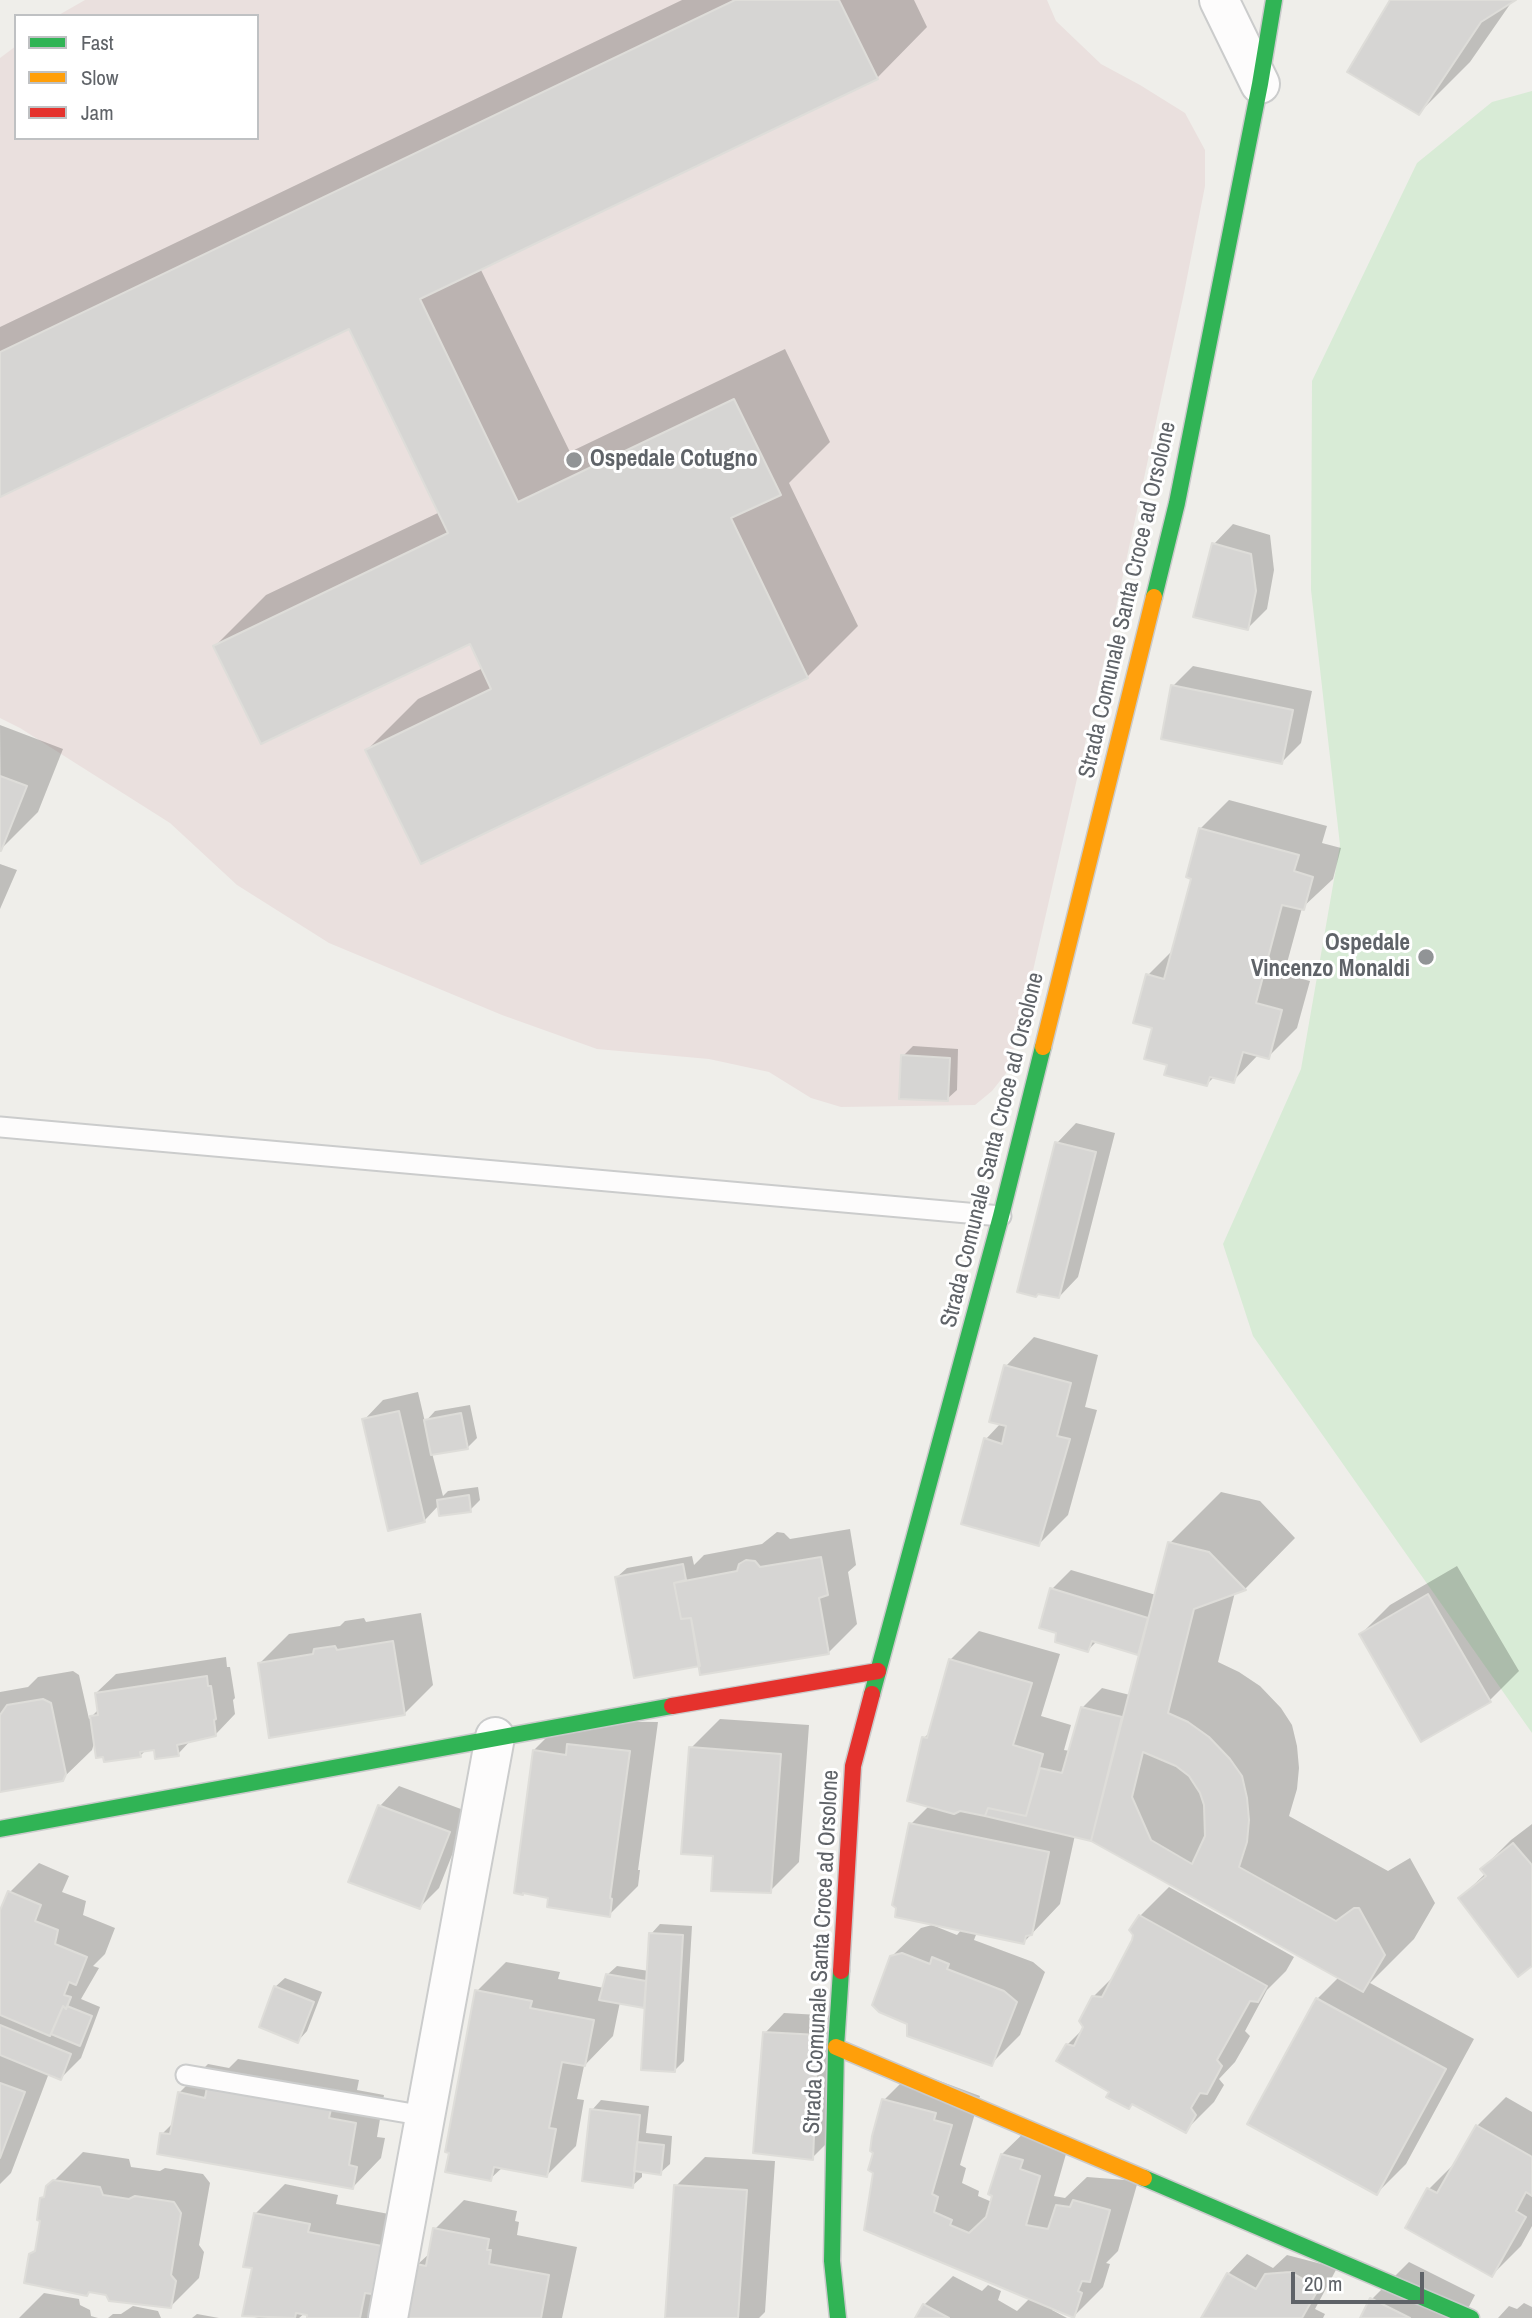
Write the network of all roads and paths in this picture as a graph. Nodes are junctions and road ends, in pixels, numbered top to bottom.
1 (1219, 0) edge
2 (1274, 0) edge
3 (1260, 84) junction
4 (0, 1127) edge
5 (1001, 1216) junction
6 (878, 1671) junction
7 (495, 1737) junction
8 (0, 1829) edge
9 (835, 2047) junction
10 (186, 2076) dead end
11 (425, 2116) junction
12 (388, 2318) edge
13 (838, 2318) edge
14 (1471, 2318) edge

1 - 3 street
2 - 3 street, Strada Comunale Santa Croce ad Orsolone
3 - 5 street, Strada Comunale Santa Croce ad Orsolone
4 - 5 lane
5 - 6 street, Strada Comunale Santa Croce ad Orsolone
6 - 7 street
6 - 9 street, Strada Comunale Santa Croce ad Orsolone
7 - 8 street
7 - 11 street
9 - 13 street, Strada Comunale Santa Croce ad Orsolone
9 - 14 street
10 - 11 lane
11 - 12 street

